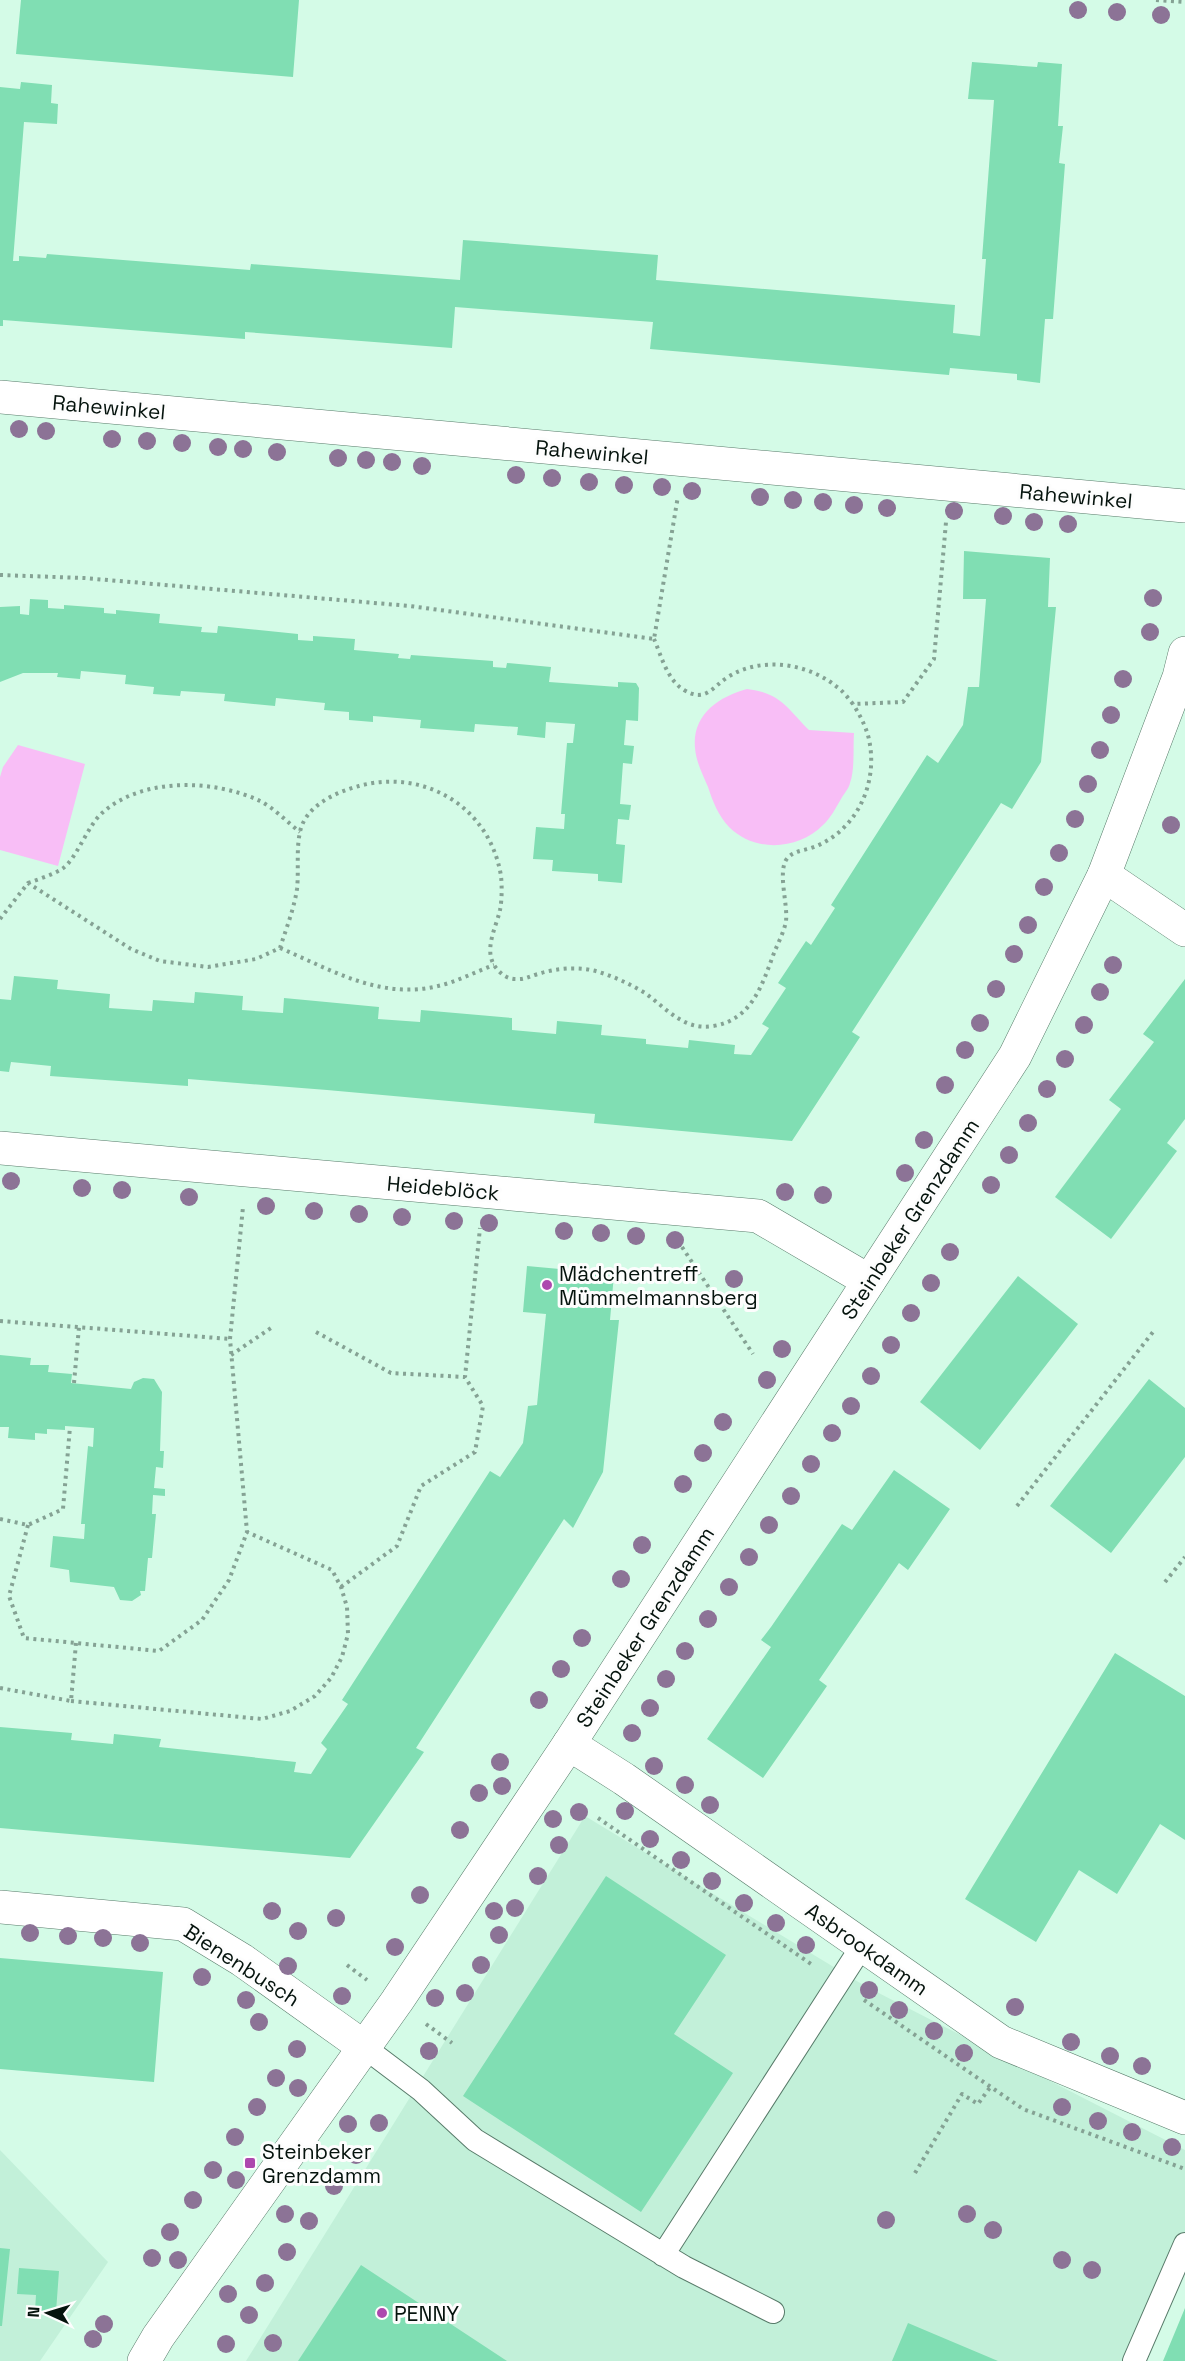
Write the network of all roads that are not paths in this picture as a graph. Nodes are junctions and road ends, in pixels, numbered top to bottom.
1 (0, 397) edge
2 (1185, 506) edge
3 (1185, 653) edge
4 (1104, 875) junction
5 (1185, 930) edge
6 (0, 1148) edge
7 (869, 1281) junction
8 (569, 1744) junction
9 (0, 1907) edge
10 (862, 1946) junction
11 (364, 2047) junction
12 (1185, 2118) edge
13 (1185, 2244) edge
14 (663, 2255) junction
15 (772, 2312) dead end
16 (143, 2359) edge
17 (1134, 2361) edge

1 - 2 street, Rahewinkel
3 - 4 street, Steinbeker Grenzdamm
4 - 5 street
4 - 7 street, Steinbeker Grenzdamm
6 - 7 street, Heideblöck
7 - 8 street, Steinbeker Grenzdamm
8 - 10 street, Asbrookdamm
8 - 11 street, Steinbeker Grenzdamm
9 - 11 street, Bienenbusch
10 - 12 street, Asbrookdamm
10 - 14 lane
11 - 14 lane
11 - 16 street, Steinbeker Grenzdamm
13 - 17 lane
14 - 15 lane

